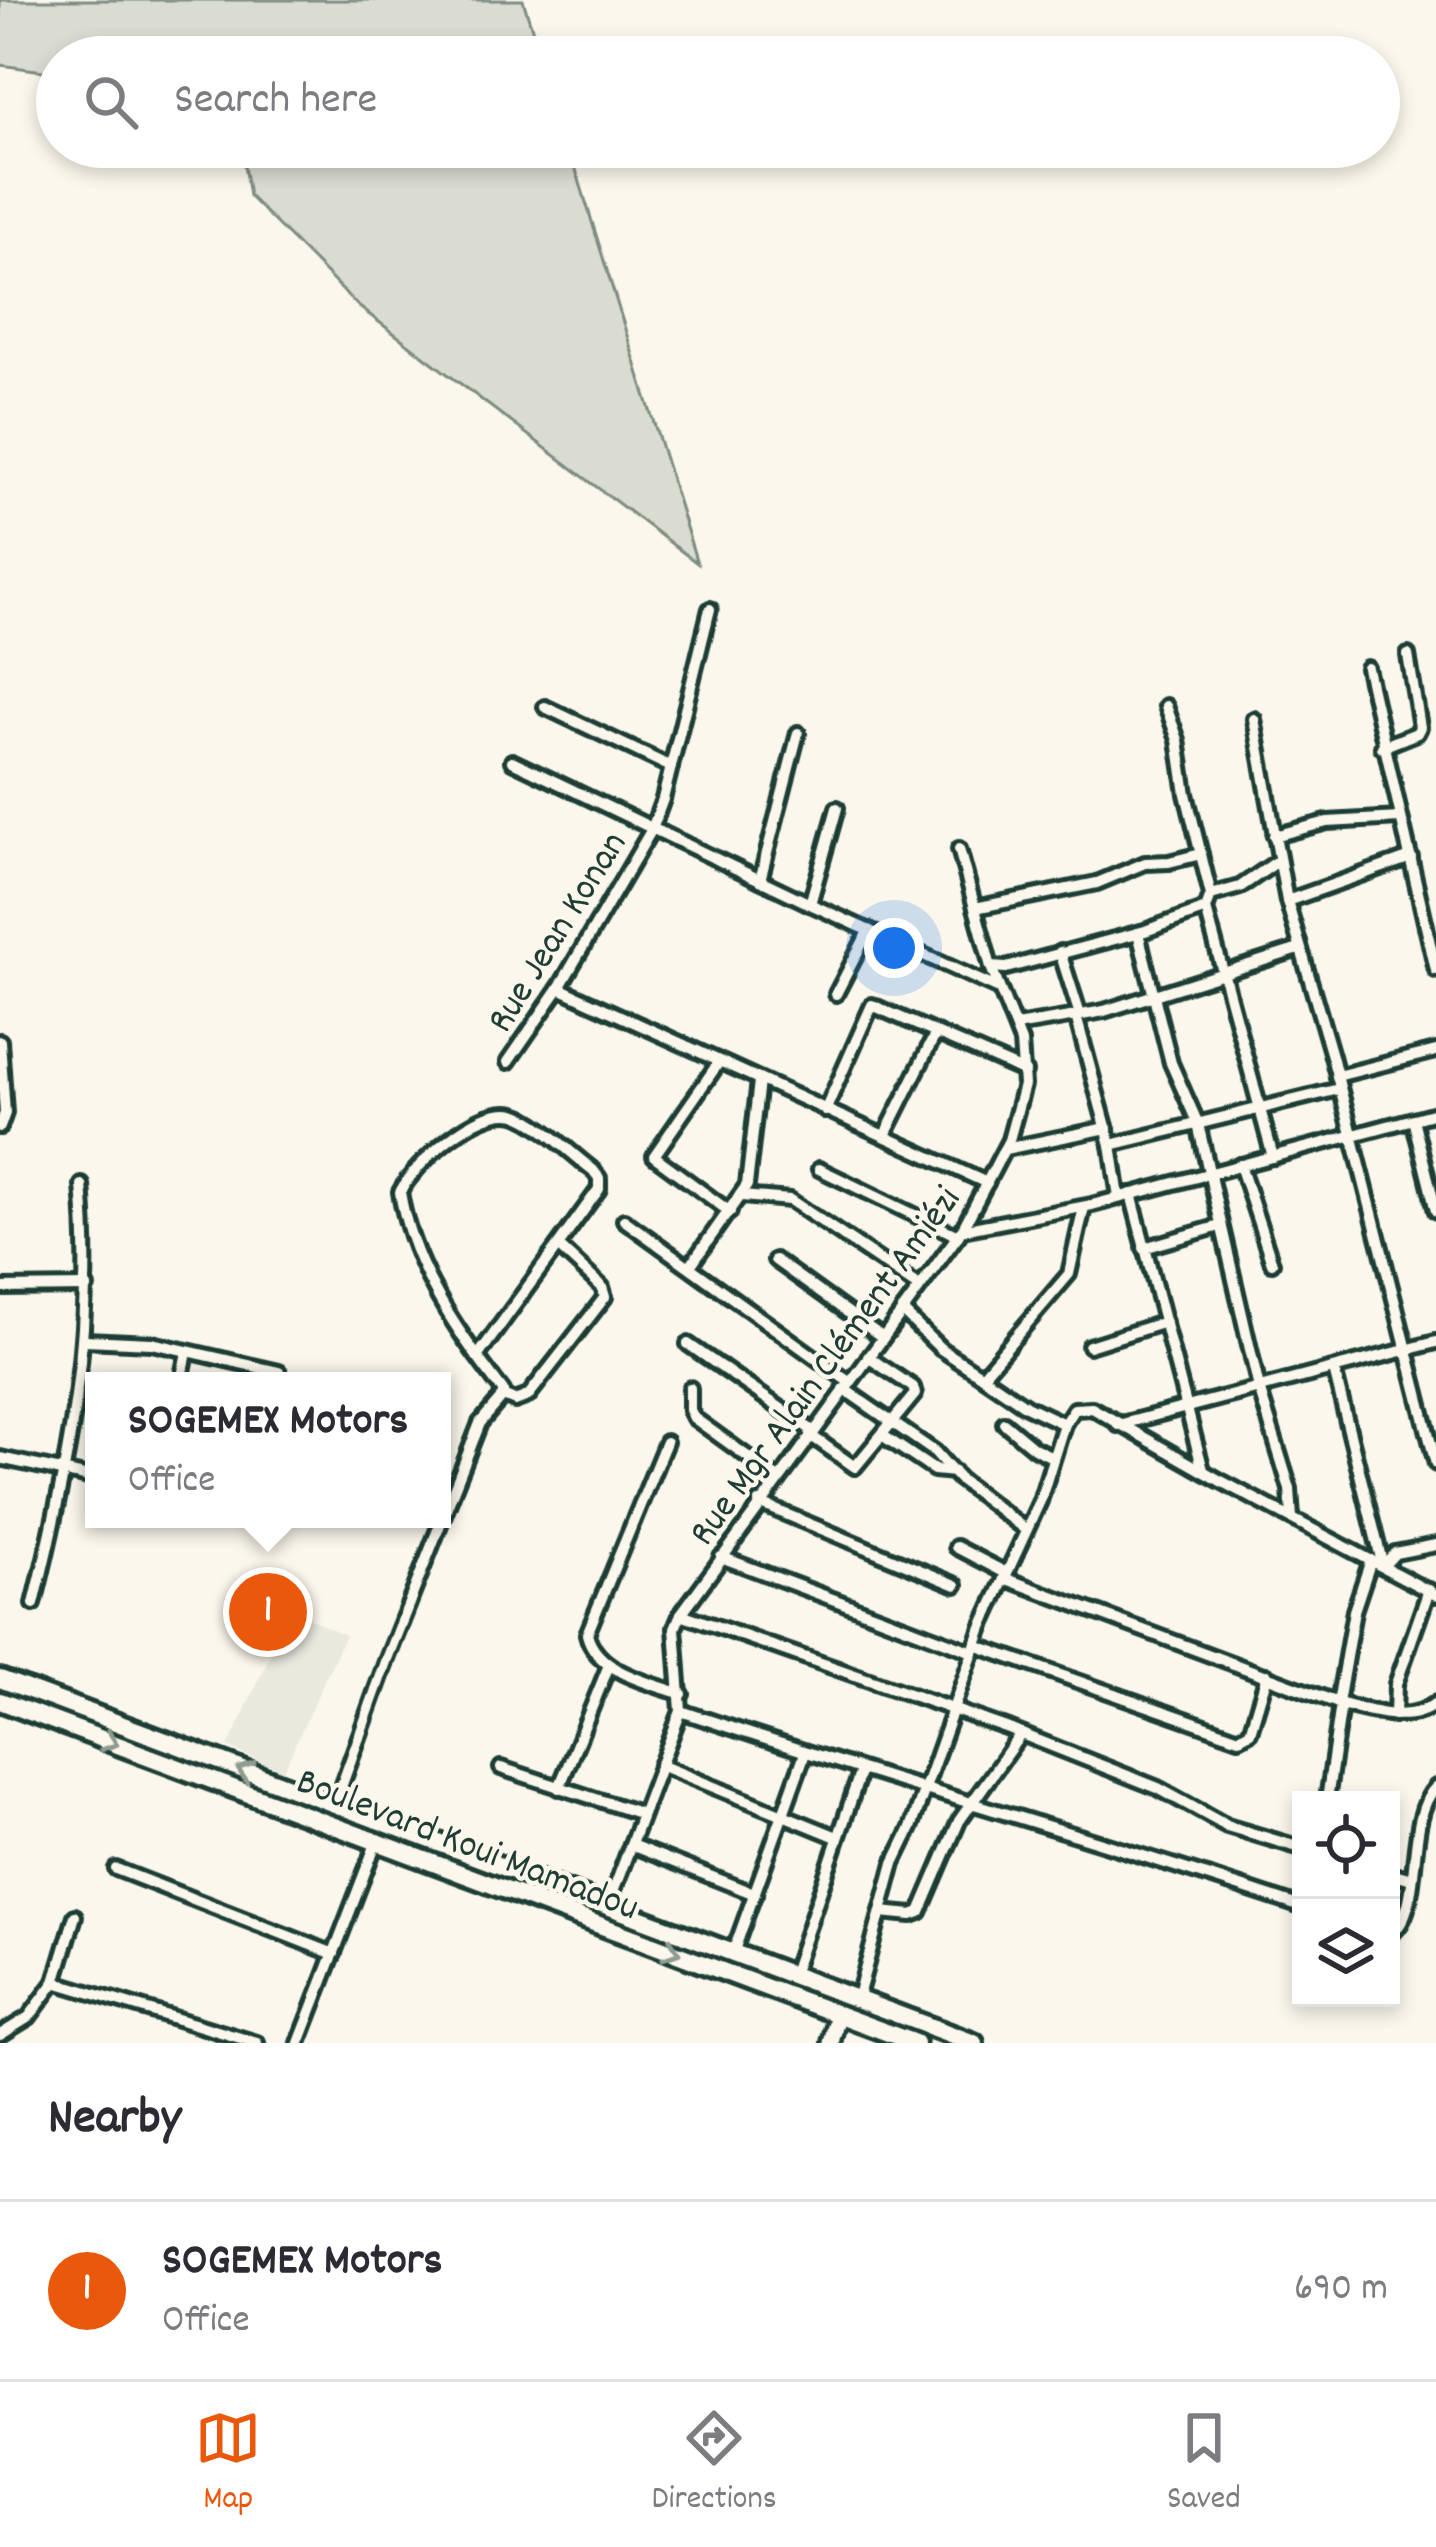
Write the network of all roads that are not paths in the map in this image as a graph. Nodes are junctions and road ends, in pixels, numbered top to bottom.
1 (710, 609) dead end
2 (1408, 655) dead end
3 (1367, 668) dead end
4 (1166, 706) dead end
5 (545, 707) dead end
6 (1254, 719) dead end
7 (798, 733) dead end
8 (1382, 747) junction
9 (512, 761) dead end
10 (671, 766) junction
11 (837, 808) dead end
12 (1400, 818) junction
13 (652, 830) junction
14 (1274, 836) junction
15 (959, 849) dead end
16 (1201, 854) junction
17 (1411, 857) junction
18 (1278, 861) junction
19 (760, 880) junction
20 (1210, 895) junction
21 (1287, 901) junction
22 (810, 904) junction
23 (975, 908) junction
24 (1206, 909) junction
25 (868, 930) junction
26 (1138, 933) junction
27 (1299, 949) junction
28 (1060, 952) junction
29 (991, 968) junction
30 (1436, 970) edge
31 (1224, 972) junction
32 (559, 988) junction
33 (999, 989) junction
34 (836, 994) dead end
35 (1152, 995) junction
36 (1078, 1015) junction
37 (1016, 1026) junction
38 (936, 1033) junction
39 (0, 1041) edge
40 (1436, 1051) edge
41 (508, 1062) dead end
42 (719, 1063) junction
43 (1025, 1072) junction
44 (759, 1081) junction
45 (1338, 1082) junction
46 (1261, 1109) junction
47 (825, 1111) junction
48 (1436, 1113) edge
49 (1413, 1119) junction
50 (1198, 1124) junction
51 (0, 1127) edge
52 (1106, 1128) junction
53 (885, 1135) junction
54 (1352, 1135) junction
55 (1111, 1145) junction
56 (1005, 1149) junction
57 (1274, 1156) junction
58 (1240, 1165) junction
59 (819, 1169) dead end
60 (1211, 1174) junction
61 (987, 1183) junction
62 (82, 1185) dead end
63 (1125, 1195) junction
64 (742, 1196) junction
65 (1084, 1207) junction
66 (1436, 1211) edge
67 (730, 1212) junction
68 (624, 1220) dead end
69 (1220, 1226) junction
70 (960, 1233) junction
71 (558, 1246) junction
72 (1144, 1248) junction
73 (775, 1260) dead end
74 (1272, 1263) dead end
75 (690, 1266) junction
76 (919, 1287) junction
77 (0, 1288) edge
78 (87, 1288) junction
79 (902, 1311) junction
80 (1165, 1322) junction
81 (882, 1337) junction
82 (85, 1340) junction
83 (1436, 1342) edge
84 (688, 1344) dead end
85 (1089, 1346) dead end
86 (1406, 1349) junction
87 (187, 1352) junction
88 (868, 1357) junction
89 (477, 1358) junction
90 (1334, 1370) junction
91 (183, 1372) edge
92 (278, 1372) dead end
93 (982, 1376) junction
94 (847, 1385) junction
95 (690, 1388) dead end
96 (1259, 1388) junction
97 (503, 1396) junction
98 (1187, 1406) junction
99 (892, 1422) junction
100 (1004, 1423) dead end
101 (1064, 1424) junction
102 (1118, 1425) junction
103 (812, 1433) junction
104 (882, 1435) junction
105 (666, 1442) dead end
106 (1052, 1457) junction
107 (0, 1458) edge
108 (1436, 1464) edge
109 (1203, 1470) junction
110 (67, 1472) junction
111 (954, 1472) junction
112 (85, 1476) edge
113 (777, 1478) junction
114 (451, 1497) edge
115 (760, 1502) junction
116 (1292, 1518) junction
117 (439, 1528) edge
118 (1026, 1530) junction
119 (1436, 1545) edge
120 (956, 1547) dead end
121 (721, 1556) junction
122 (1377, 1563) junction
123 (1005, 1575) junction
124 (956, 1585) dead end
125 (1432, 1593) edge
126 (34, 1604) dead end
127 (681, 1614) junction
128 (974, 1649) junction
129 (610, 1665) junction
130 (1267, 1676) junction
131 (0, 1679) edge
132 (682, 1694) junction
133 (0, 1701) edge
134 (1436, 1703) edge
135 (1339, 1704) junction
136 (681, 1711) junction
137 (952, 1712) junction
138 (1396, 1715) junction
139 (1020, 1735) junction
140 (805, 1753) junction
141 (660, 1765) junction
142 (501, 1768) dead end
143 (861, 1770) junction
144 (1436, 1787) edge
145 (559, 1788) junction
146 (923, 1788) junction
147 (1328, 1791) edge
148 (970, 1801) junction
149 (335, 1804) junction
150 (642, 1814) junction
151 (784, 1814) junction
152 (837, 1837) junction
153 (377, 1841) junction
154 (631, 1845) junction
155 (1292, 1845) edge
156 (116, 1869) dead end
157 (1400, 1876) edge
158 (1412, 1880) junction
159 (755, 1894) junction
160 (1292, 1904) edge
161 (607, 1907) junction
162 (881, 1912) junction
163 (75, 1916) dead end
164 (1400, 1924) edge
165 (334, 1954) junction
166 (733, 1954) junction
167 (792, 1976) junction
168 (55, 1982) junction
169 (857, 2000) junction
170 (838, 2014) junction
171 (0, 2035) edge
172 (257, 2043) edge
173 (298, 2043) edge
174 (831, 2043) edge
175 (915, 2043) edge
176 (974, 2043) edge

1 - 10 street, Rue Jean Konan
2 - 8 street
3 - 8 street
4 - 16 street
5 - 10 street
6 - 14 street
7 - 19 street
8 - 12 street
9 - 13 street
10 - 13 street, Rue Jean Konan
11 - 22 street
12 - 14 street
12 - 17 street
13 - 19 street
13 - 32 street, Rue Jean Konan
14 - 18 street
15 - 23 street, Rue Mgr Alain Clément Amiézi
16 - 20 street
16 - 23 street
17 - 21 street
17 - 30 street
18 - 20 street
18 - 21 street
19 - 22 street
20 - 24 street
21 - 27 street
22 - 25 street
23 - 29 street, Rue Mgr Alain Clément Amiézi
24 - 26 street
24 - 31 street
25 - 33 street
25 - 34 street
26 - 28 street
26 - 35 street
27 - 31 street
27 - 45 street
28 - 29 street
28 - 36 street
29 - 33 street, Rue Mgr Alain Clément Amiézi
31 - 35 street
31 - 46 street
32 - 41 street, Rue Jean Konan
32 - 42 street
33 - 37 street, Rue Mgr Alain Clément Amiézi
35 - 36 street
35 - 50 street
36 - 37 street
36 - 52 street
37 - 43 street, Rue Mgr Alain Clément Amiézi
38 - 43 street
38 - 47 street
38 - 53 street
39 - 51 street
40 - 45 street
42 - 44 street
42 - 67 street
43 - 56 street, Rue Mgr Alain Clément Amiézi
44 - 47 street
44 - 64 street
45 - 46 street
45 - 54 street
46 - 50 street
46 - 57 street
47 - 53 street
48 - 49 street
49 - 54 street
49 - 66 street
50 - 55 street
50 - 60 street
52 - 55 street
52 - 56 street
53 - 61 street
54 - 57 street
54 - 86 street
55 - 63 street
56 - 61 street, Rue Mgr Alain Clément Amiézi
57 - 58 street
58 - 60 street
58 - 74 street
59 - 70 street
60 - 63 street
60 - 69 street
61 - 70 street, Rue Mgr Alain Clément Amiézi
62 - 78 street
63 - 65 street
63 - 72 street
64 - 67 street
64 - 76 street
65 - 70 street
65 - 93 street
67 - 75 street
68 - 75 street
69 - 72 street
69 - 96 street
70 - 76 street, Rue Mgr Alain Clément Amiézi
71 - 89 street
71 - 89 street
71 - 97 street
72 - 80 street
73 - 81 street
75 - 94 street
76 - 79 street, Rue Mgr Alain Clément Amiézi
77 - 78 street
78 - 82 street
79 - 81 street, Rue Mgr Alain Clément Amiézi
79 - 93 street
80 - 85 street
80 - 98 street
81 - 88 street, Rue Mgr Alain Clément Amiézi
82 - 87 street
82 - 110 street
83 - 86 street
84 - 103 street
86 - 90 street
86 - 108 street
87 - 91 street
87 - 92 street
88 - 94 street, Rue Mgr Alain Clément Amiézi
88 - 99 street
89 - 97 street
90 - 96 street
90 - 122 street
93 - 101 street
94 - 99 street
94 - 103 street, Rue Mgr Alain Clément Amiézi
95 - 113 street
96 - 98 street
96 - 116 street
97 - 114 street
98 - 102 street
98 - 109 street
99 - 104 street
99 - 111 street
100 - 106 street
101 - 102 street
101 - 106 street
102 - 109 street
103 - 104 street
103 - 113 street, Rue Mgr Alain Clément Amiézi
104 - 111 street
105 - 129 street
106 - 118 street
107 - 110 street
109 - 116 street
110 - 112 street
110 - 126 street
111 - 118 street
113 - 115 street, Rue Mgr Alain Clément Amiézi
115 - 121 street, Rue Mgr Alain Clément Amiézi
115 - 124 street
116 - 122 street
117 - 149 street
118 - 123 street
119 - 122 street
120 - 123 street
121 - 127 street, Rue Mgr Alain Clément Amiézi
121 - 128 street
122 - 125 street
122 - 135 street
123 - 128 street
123 - 130 street
125 - 138 street
127 - 132 street
127 - 137 street
128 - 130 street
128 - 137 street
129 - 132 street
129 - 145 street
130 - 135 street
149 -> 131 main road, Boulevard Koui Mamadou
132 - 136 street
133 -> 153 main road, Boulevard Koui Mamadou
134 - 138 street
135 - 138 street
135 - 147 street
136 - 140 street
136 - 141 street
137 - 139 street
137 - 146 street
139 - 148 street
139 - 155 street
140 - 143 street
140 - 151 street
141 - 150 street
141 - 151 street
142 - 145 street
143 - 146 street
143 - 152 street
144 - 158 street
145 - 150 street
146 - 148 street
146 - 162 street
148 - 160 street
148 - 162 street
149 - 161 main road, Boulevard Koui Mamadou
150 - 154 street
151 - 152 street
151 - 159 street
152 - 167 street
153 - 165 street
153 -> 170 main road, Boulevard Koui Mamadou
154 - 159 street
154 - 161 street
156 - 165 street
157 - 158 street
158 - 164 street
159 - 166 street
161 - 166 main road, Boulevard Koui Mamadou
162 - 169 street
163 - 168 street
165 - 173 street
166 - 167 main road, Boulevard Koui Mamadou
167 - 169 main road, Boulevard Koui Mamadou
168 - 171 street
168 - 172 street
169 - 176 main road, Boulevard Koui Mamadou
170 - 174 street
170 - 175 main road, Boulevard Koui Mamadou

